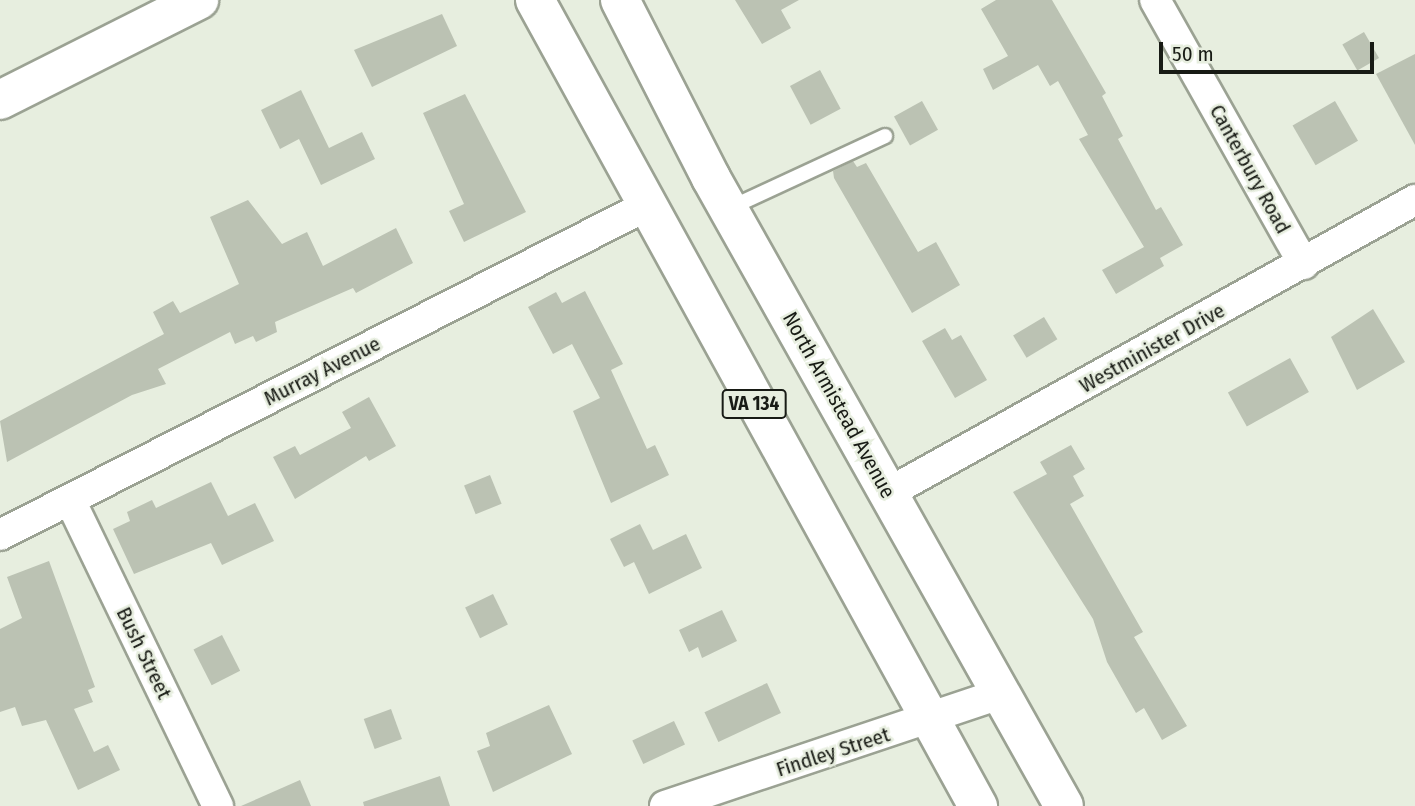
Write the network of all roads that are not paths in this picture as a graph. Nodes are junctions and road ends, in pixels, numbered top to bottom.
1 (199, 0) edge
2 (535, 0) edge
3 (621, 0) edge
4 (1155, 0) edge
5 (0, 100) edge
6 (885, 136) dead end
7 (1415, 200) edge
8 (644, 207) junction
9 (728, 209) junction
10 (1304, 264) junction
11 (888, 493) junction
12 (70, 500) junction
13 (0, 536) edge
14 (1000, 694) junction
15 (930, 720) junction
16 (218, 806) edge
17 (664, 806) edge
18 (978, 806) edge
19 (1064, 806) edge

1 - 5 main road
2 - 8 main road, VA 134
3 - 9 main road, North Armistead Avenue
4 - 10 street, Canterbury Road
6 - 9 lane
7 - 10 street, Westminister Drive
8 - 12 street, Murray Avenue
8 - 15 main road, VA 134
9 - 11 main road, North Armistead Avenue
10 - 11 street, Westminister Drive
11 - 14 main road, North Armistead Avenue
12 - 13 street, Murray Avenue
12 - 16 street, Bush Street
14 - 15 street, Findley Street
14 - 19 main road, North Armistead Avenue
15 - 17 street, Findley Street
15 - 18 main road, VA 134

